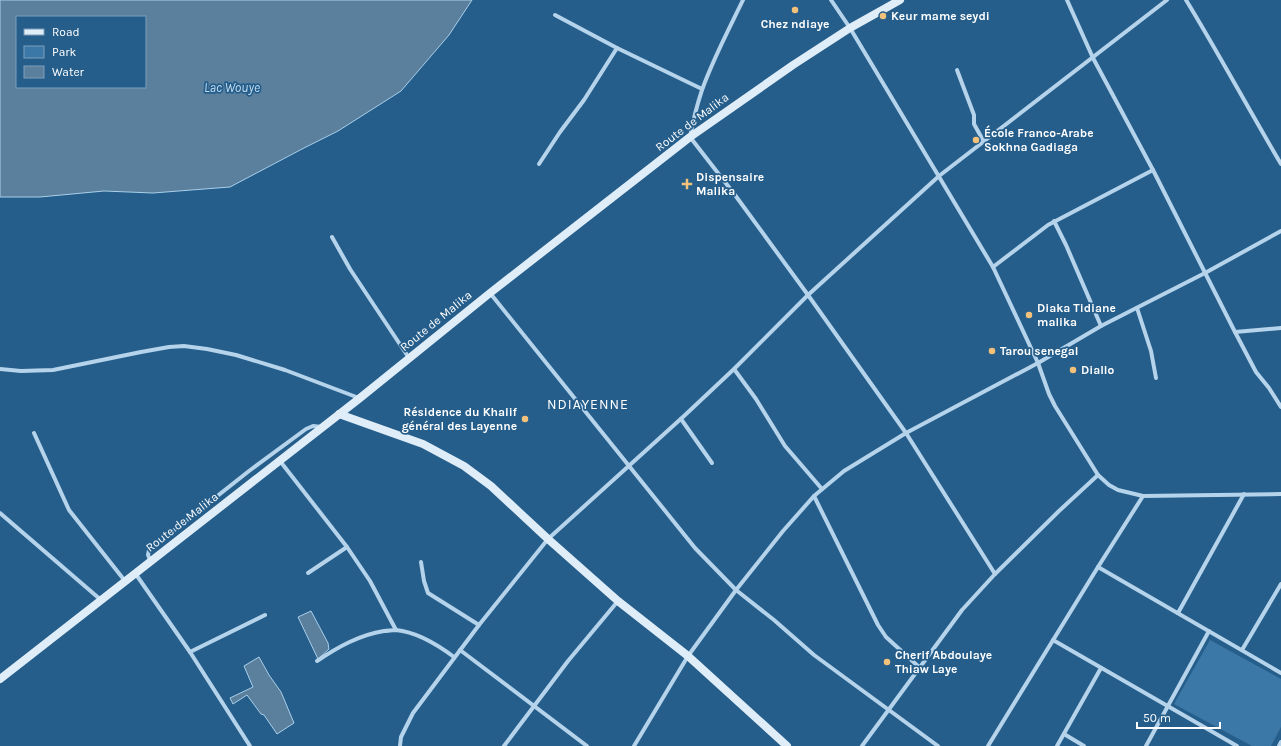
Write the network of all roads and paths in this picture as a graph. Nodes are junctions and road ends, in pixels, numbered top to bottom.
1 (743, 0) edge
2 (831, 0) edge
3 (900, 0) edge
4 (1067, 0) edge
5 (1167, 0) edge
6 (1186, 0) edge
7 (555, 15) dead end
8 (850, 28) junction
9 (617, 48) junction
10 (1093, 58) junction
11 (956, 70) dead end
12 (702, 89) junction
13 (690, 137) junction
14 (984, 142) junction
15 (539, 164) dead end
16 (1281, 164) edge
17 (1153, 170) junction
18 (939, 176) junction
19 (1054, 221) junction
20 (1281, 231) edge
21 (332, 237) dead end
22 (993, 266) junction
23 (1206, 274) junction
24 (490, 293) junction
25 (808, 295) junction
26 (1137, 308) junction
27 (1101, 326) junction
28 (1281, 328) edge
29 (1235, 332) junction
30 (409, 358) junction
31 (1038, 362) junction
32 (0, 369) edge
33 (734, 369) junction
34 (1156, 378) dead end
35 (360, 398) junction
36 (1281, 407) edge
37 (339, 414) junction
38 (681, 419) junction
39 (323, 427) junction
40 (34, 433) dead end
41 (906, 433) junction
42 (279, 460) junction
43 (712, 463) dead end
44 (628, 466) junction
45 (1098, 475) junction
46 (822, 488) junction
47 (1244, 494) junction
48 (1281, 494) edge
49 (814, 496) junction
50 (1143, 496) junction
51 (0, 513) edge
52 (548, 539) junction
53 (347, 547) junction
54 (151, 562) junction
55 (421, 562) dead end
56 (1098, 567) junction
57 (135, 573) junction
58 (308, 573) dead end
59 (995, 574) junction
60 (125, 581) junction
61 (1281, 584) edge
62 (736, 590) junction
63 (101, 600) junction
64 (618, 601) junction
65 (1178, 613) junction
66 (265, 614) dead end
67 (479, 625) junction
68 (396, 630) junction
69 (1209, 631) junction
70 (1053, 640) junction
71 (460, 650) junction
72 (1242, 650) junction
73 (190, 652) junction
74 (688, 656) junction
75 (454, 657) junction
76 (317, 661) dead end
77 (919, 667) junction
78 (1101, 668) junction
79 (1281, 673) edge
80 (0, 679) edge
81 (1168, 706) junction
82 (534, 707) junction
83 (887, 710) junction
84 (1064, 734) junction
85 (1281, 742) edge
86 (250, 746) edge
87 (400, 746) edge
88 (504, 746) edge
89 (587, 746) edge
90 (634, 746) edge
91 (787, 746) edge
92 (862, 746) edge
93 (938, 746) edge
94 (988, 746) edge
95 (1057, 746) edge
96 (1084, 746) edge
97 (1146, 746) edge
98 (1237, 746) edge
99 (1279, 746) edge

1 - 12 street
2 - 8 street
3 - 8 main road, Route de Malika
4 - 10 street
5 - 10 street
6 - 16 street
7 - 9 street
8 - 13 main road, Route de Malika
8 - 18 street
9 - 12 street
9 - 15 street
10 - 14 street
10 - 17 street
11 - 14 street
12 - 13 street
13 - 24 main road, Route de Malika
13 - 25 street
14 - 18 street
17 - 19 street
17 - 23 street
18 - 22 street
18 - 25 street
19 - 22 street
19 - 27 street
20 - 23 street
21 - 30 street
22 - 31 street
23 - 26 street
23 - 29 street
24 - 30 main road, Route de Malika
24 - 44 street
25 - 33 street
25 - 41 street
26 - 27 street
26 - 34 street
27 - 31 street
28 - 29 street
29 - 36 street
30 - 35 main road, Route de Malika
31 - 41 street
31 - 45 street
32 - 35 street
33 - 38 street
33 - 46 street
35 - 37 main road, Route de Malika
37 - 39 main road, Route de Malika
37 - 52 main road
38 - 43 street
38 - 44 street
39 - 42 main road, Route de Malika
39 - 54 street
40 - 60 street
41 - 46 street
41 - 59 street
42 - 53 street
42 - 54 main road, Route de Malika
44 - 52 street
44 - 62 street
45 - 50 street
45 - 59 street
46 - 49 street
47 - 48 street
47 - 50 street
47 - 65 street
49 - 62 street
49 - 77 street
50 - 56 street
51 - 63 street
52 - 64 main road
52 - 67 street
53 - 58 street
53 - 68 street
54 - 57 main road, Route de Malika
55 - 67 street
56 - 65 street
56 - 70 street
57 - 60 main road, Route de Malika
57 - 73 street
59 - 77 street
60 - 63 main road, Route de Malika
61 - 72 street
62 - 74 street
62 - 83 street
63 - 80 main road, Route de Malika
64 - 74 main road
64 - 82 street
65 - 69 street
66 - 73 street
67 - 71 street
68 - 75 street
68 - 76 street
69 - 72 street
69 - 81 street
70 - 78 street
70 - 94 street
71 - 75 street
71 - 82 street
72 - 79 street
73 - 86 street
74 - 90 street
74 - 91 main road
75 - 87 street
77 - 83 street
78 - 81 street
78 - 84 street
81 - 97 street
81 - 98 street
82 - 88 street
82 - 89 street
83 - 92 street
83 - 93 street
84 - 95 street
84 - 96 street
85 - 99 street

